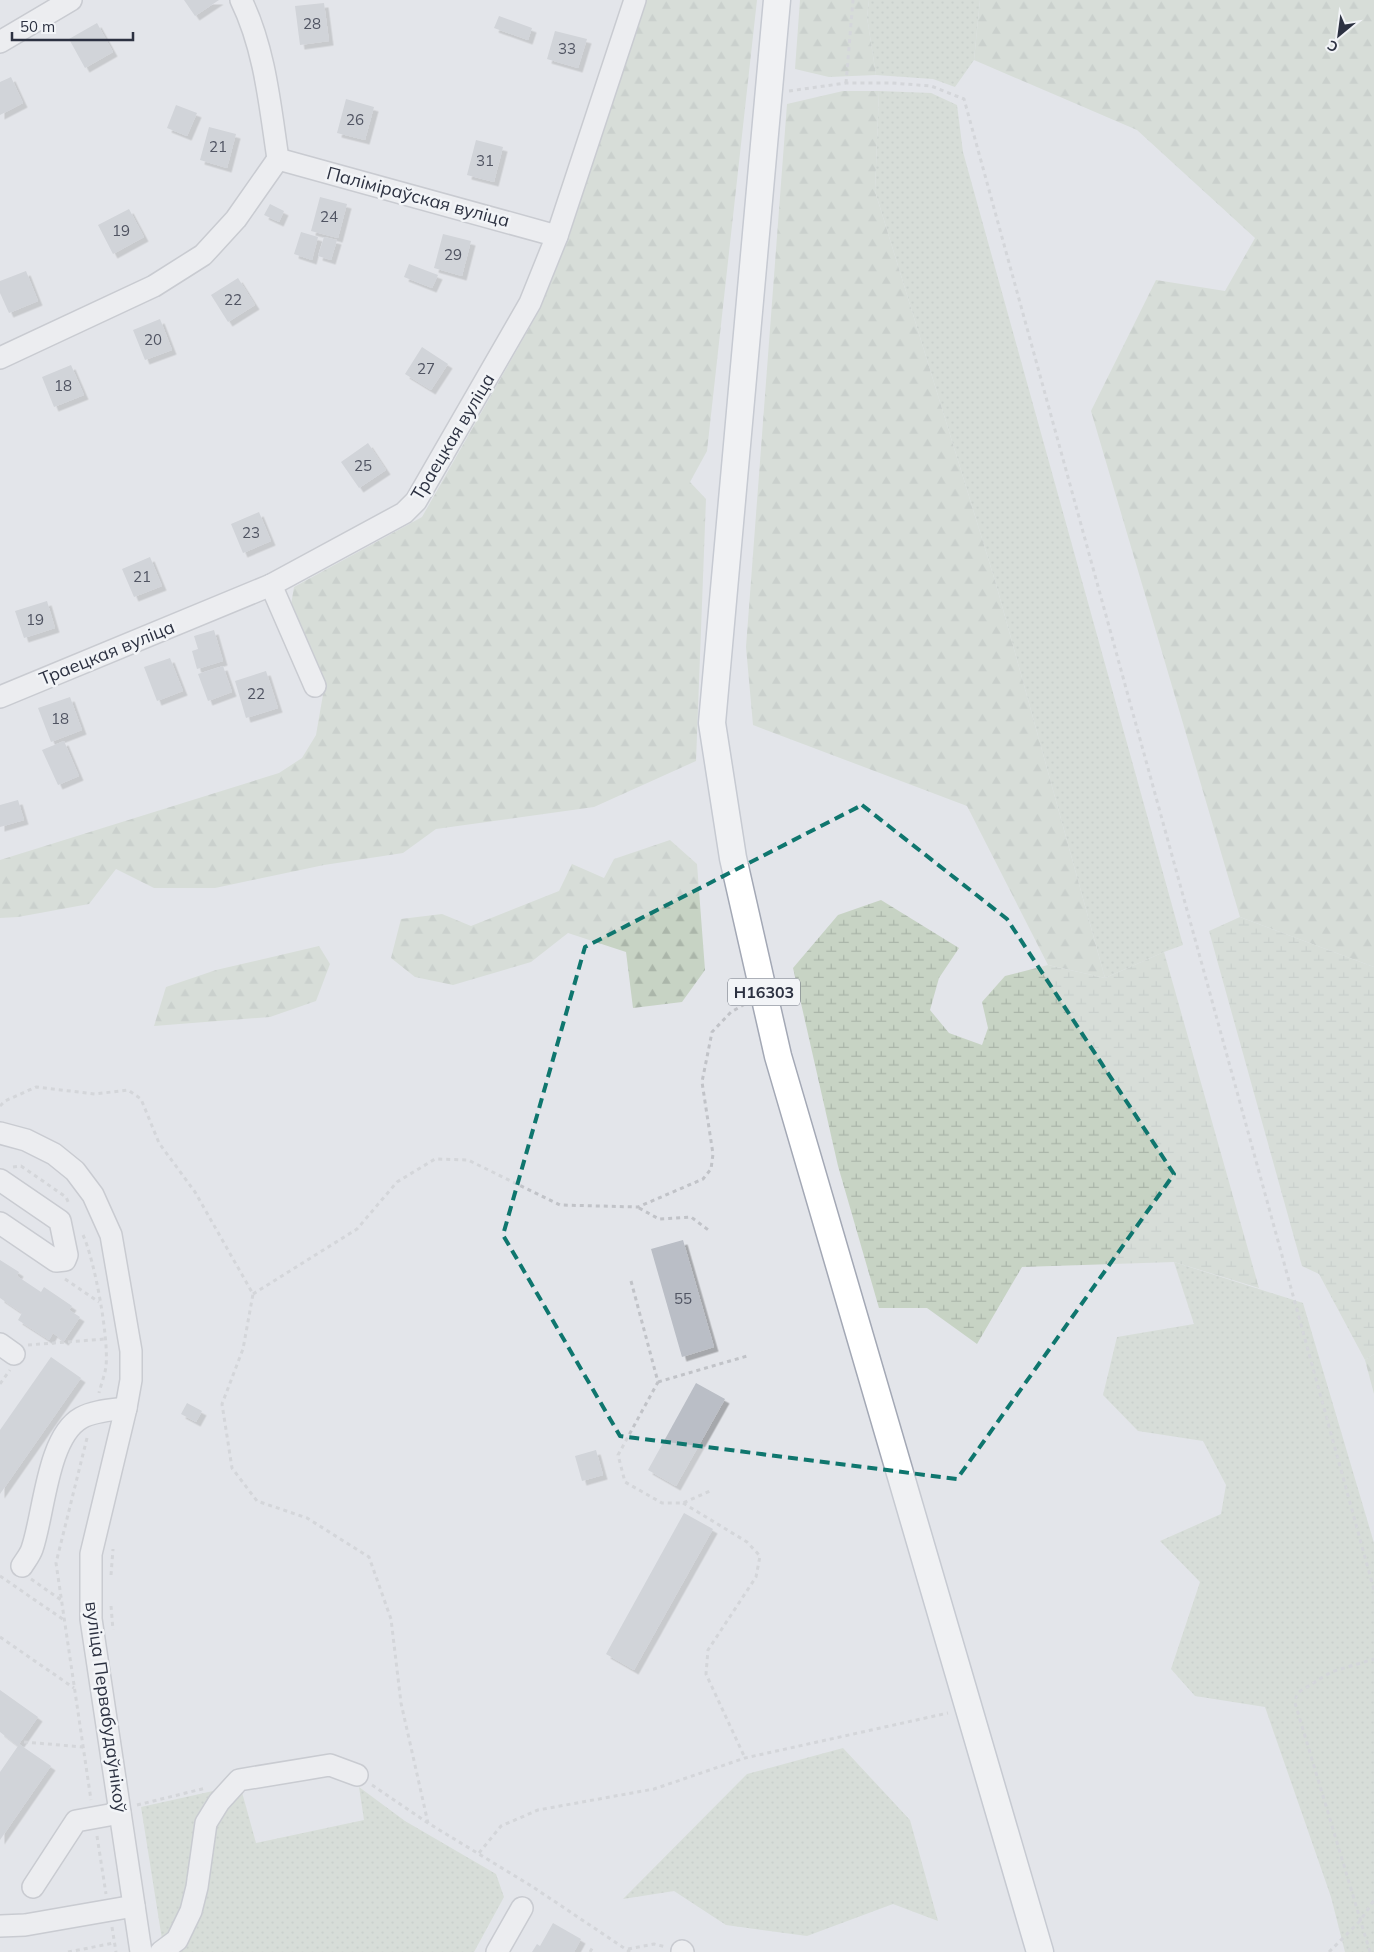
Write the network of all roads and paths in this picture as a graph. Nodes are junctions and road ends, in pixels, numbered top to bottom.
1 (71, 0) edge
2 (241, 0) edge
3 (635, 0) edge
4 (777, 0) edge
5 (853, 0) edge
6 (0, 42) edge
7 (846, 83) junction
8 (768, 94) junction
9 (278, 159) junction
10 (557, 236) junction
11 (0, 358) edge
12 (272, 585) junction
13 (315, 686) dead end
14 (0, 696) edge
15 (764, 994) junction
16 (0, 1106) edge
17 (0, 1134) edge
18 (0, 1180) edge
19 (638, 1207) junction
20 (0, 1223) edge
21 (711, 1232) dead end
22 (631, 1281) dead end
23 (252, 1294) junction
24 (105, 1339) dead end
25 (13, 1352) edge
26 (747, 1356) dead end
27 (0, 1374) edge
28 (7, 1374) junction
29 (658, 1382) junction
30 (0, 1384) edge
31 (126, 1408) junction
32 (710, 1491) dead end
33 (683, 1503) junction
34 (22, 1566) dead end
35 (0, 1576) edge
36 (1374, 1590) edge
37 (65, 1620) dead end
38 (0, 1637) edge
39 (1374, 1659) edge
40 (75, 1688) dead end
41 (968, 1708) junction
42 (24, 1742) dead end
43 (84, 1747) dead end
44 (746, 1758) junction
45 (357, 1776) joint
46 (239, 1780) junction
47 (128, 1809) junction
48 (428, 1823) junction
49 (478, 1853) junction
50 (33, 1887) dead end
51 (1374, 1900) edge
52 (134, 1906) junction
53 (522, 1908) dead end
54 (1360, 1920) junction
55 (0, 1926) edge
56 (114, 1943) dead end
57 (594, 1945) dead end
58 (629, 1951) edge
59 (68, 1952) edge
60 (141, 1952) edge
61 (161, 1952) edge
62 (497, 1952) edge
63 (590, 1952) edge
64 (683, 1952) edge
65 (1040, 1952) edge
66 (1329, 1952) edge
67 (1370, 1952) edge

1 - 6 street
2 - 9 street
3 - 10 street, Траецкая вуліца
4 - 8 main road, Н16303
5 - 7 path
7 - 8 path
7 - 36 path
8 - 15 main road, Н16303
9 - 10 street, Паліміраўская вуліца
9 - 11 street
10 - 12 street, Траецкая вуліца
12 - 13 street
12 - 14 street, Траецкая вуліца
15 - 19 path
15 - 41 main road, Н16303
16 - 23 path
17 - 31 street, вуліца Первабудаўнікоў
18 - 20 street
19 - 21 path
19 - 23 path
22 - 29 path
23 - 48 path
24 - 25 path
25 - 28 path
26 - 29 path
27 - 28 path
28 - 30 path
29 - 33 path
31 - 34 street
31 - 47 street, вуліца Первабудаўнікоў
32 - 33 path
33 - 44 path
35 - 37 path
38 - 40 path
39 - 54 path
41 - 44 path
41 - 65 main road, Н16303
42 - 43 path
44 - 49 path
45 - 46 street
45 - 48 path
46 - 47 path
46 - 61 street
47 - 50 street
47 - 52 street, вуліца Первабудаўнікоў
48 - 49 path
49 - 58 path
51 - 54 path
52 - 55 street
52 - 60 street, вуліца Первабудаўнікоў
53 - 62 street
54 - 66 path
54 - 67 path
56 - 59 path
57 - 63 path
58 - 64 path

